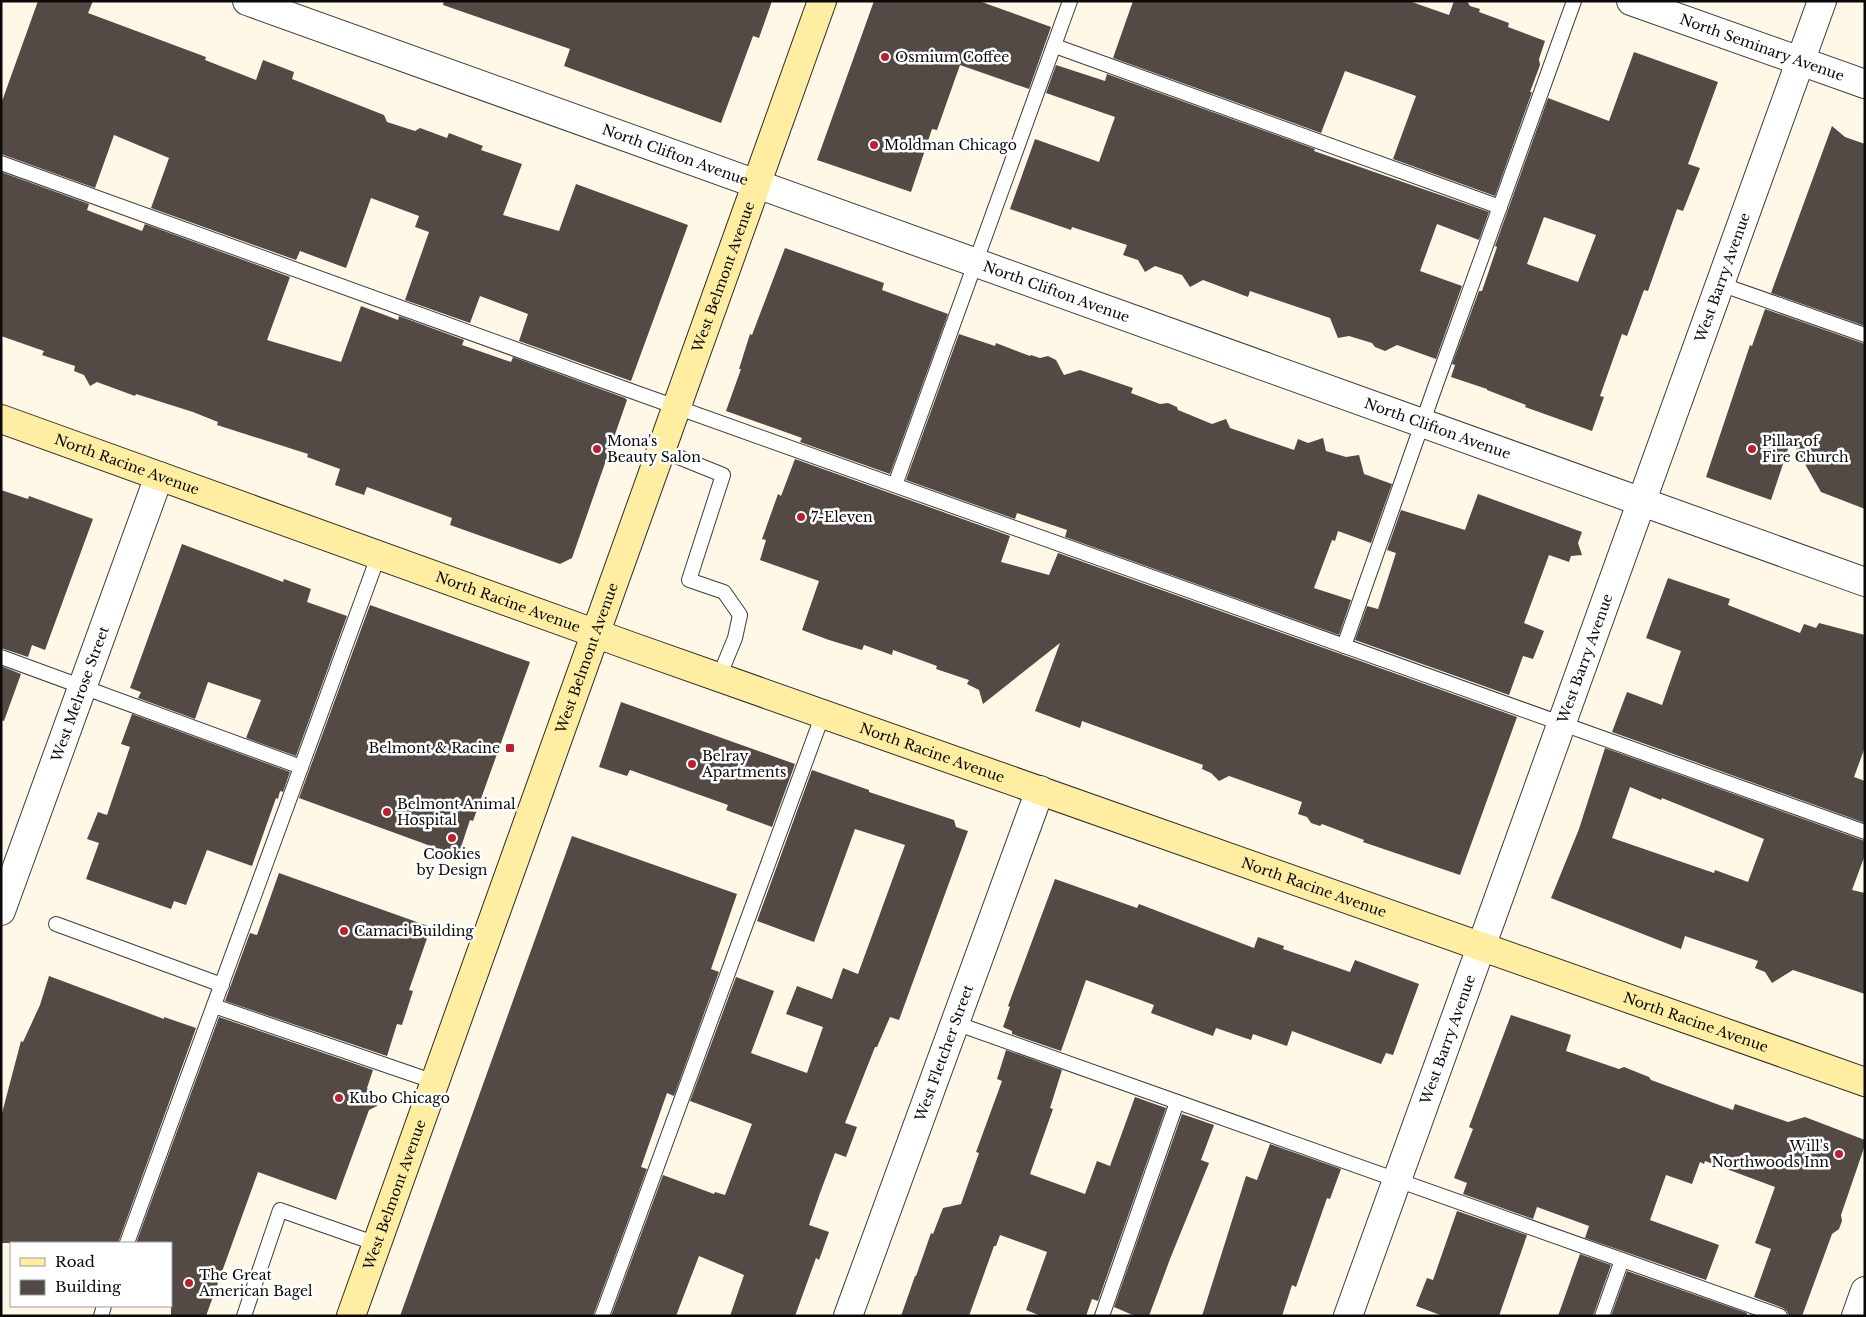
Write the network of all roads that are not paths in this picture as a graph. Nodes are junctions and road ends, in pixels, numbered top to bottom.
1 (247, 1) edge
2 (822, 1) edge
3 (1070, 1) edge
4 (1574, 1) edge
5 (1631, 1) edge
6 (1822, 1) edge
7 (1054, 46) junction
8 (1800, 61) junction
9 (1865, 84) edge
10 (1, 163) edge
11 (757, 184) junction
12 (1500, 207) junction
13 (976, 263) junction
14 (1720, 284) junction
15 (1865, 335) edge
16 (677, 407) junction
17 (1, 419) edge
18 (1422, 423) junction
19 (661, 450) junction
20 (158, 476) junction
21 (895, 485) junction
22 (1641, 502) junction
23 (379, 554) junction
24 (1865, 582) edge
25 (596, 633) junction
26 (1344, 646) junction
27 (1, 657) edge
28 (719, 677) junction
29 (82, 687) junction
30 (823, 714) junction
31 (1561, 724) junction
32 (301, 767) junction
33 (1040, 790) junction
34 (1865, 832) edge
35 (1, 911) edge
36 (56, 924) dead end
37 (1481, 946) junction
38 (222, 984) junction
39 (214, 1006) junction
40 (955, 1023) junction
41 (435, 1082) junction
42 (1865, 1082) edge
43 (1177, 1102) junction
44 (1397, 1180) junction
45 (127, 1242) edge
46 (377, 1244) junction
47 (1622, 1260) junction
48 (1865, 1291) edge
49 (244, 1316) edge
50 (351, 1316) edge
51 (602, 1316) edge
52 (848, 1316) edge
53 (1102, 1316) edge
54 (1348, 1316) edge
55 (1602, 1316) edge
56 (1780, 1316) edge
57 (1856, 1316) edge

1 - 11 street, North Clifton Avenue
2 - 11 street, West Belmont Avenue
3 - 7 lane
4 - 12 lane
5 - 8 street, North Seminary Avenue
6 - 8 street, West Barry Avenue
7 - 12 lane
7 - 13 lane
8 - 9 street, North Seminary Avenue
8 - 14 street, West Barry Avenue
10 - 16 lane
11 - 13 street, North Clifton Avenue
11 - 16 street, West Belmont Avenue
12 - 18 lane
13 - 18 street, North Clifton Avenue
13 - 21 lane
14 - 15 lane
14 - 22 street, West Barry Avenue
16 - 19 street, West Belmont Avenue
16 - 21 lane
17 - 20 street, North Racine Avenue
18 - 22 street, North Clifton Avenue
18 - 26 lane
19 - 25 street, West Belmont Avenue
19 - 28 lane
20 - 23 street, North Racine Avenue
20 - 29 street, West Melrose Street
21 - 26 lane
22 - 24 street, North Clifton Avenue
22 - 31 street, West Barry Avenue
23 - 25 street, North Racine Avenue
23 - 32 lane
25 - 28 street, North Racine Avenue
25 - 41 street, West Belmont Avenue
26 - 31 lane
27 - 29 lane
28 - 30 street, North Racine Avenue
29 - 32 lane
29 - 35 street, West Melrose Street
30 - 33 street, North Racine Avenue
30 - 51 lane
31 - 34 lane
31 - 37 street, West Barry Avenue
32 - 38 lane
33 - 37 street, North Racine Avenue
33 - 40 street, West Fletcher Street
36 - 38 lane
37 - 42 street, North Racine Avenue
37 - 44 street, West Barry Avenue
38 - 39 lane
39 - 41 lane
39 - 45 lane
40 - 43 lane
40 - 52 street, West Fletcher Street
41 - 46 street, West Belmont Avenue
43 - 44 lane
43 - 53 lane
44 - 47 lane
44 - 54 street, West Barry Avenue
46 - 49 lane
46 - 50 street, West Belmont Avenue
47 - 55 lane
47 - 56 lane
48 - 57 street

